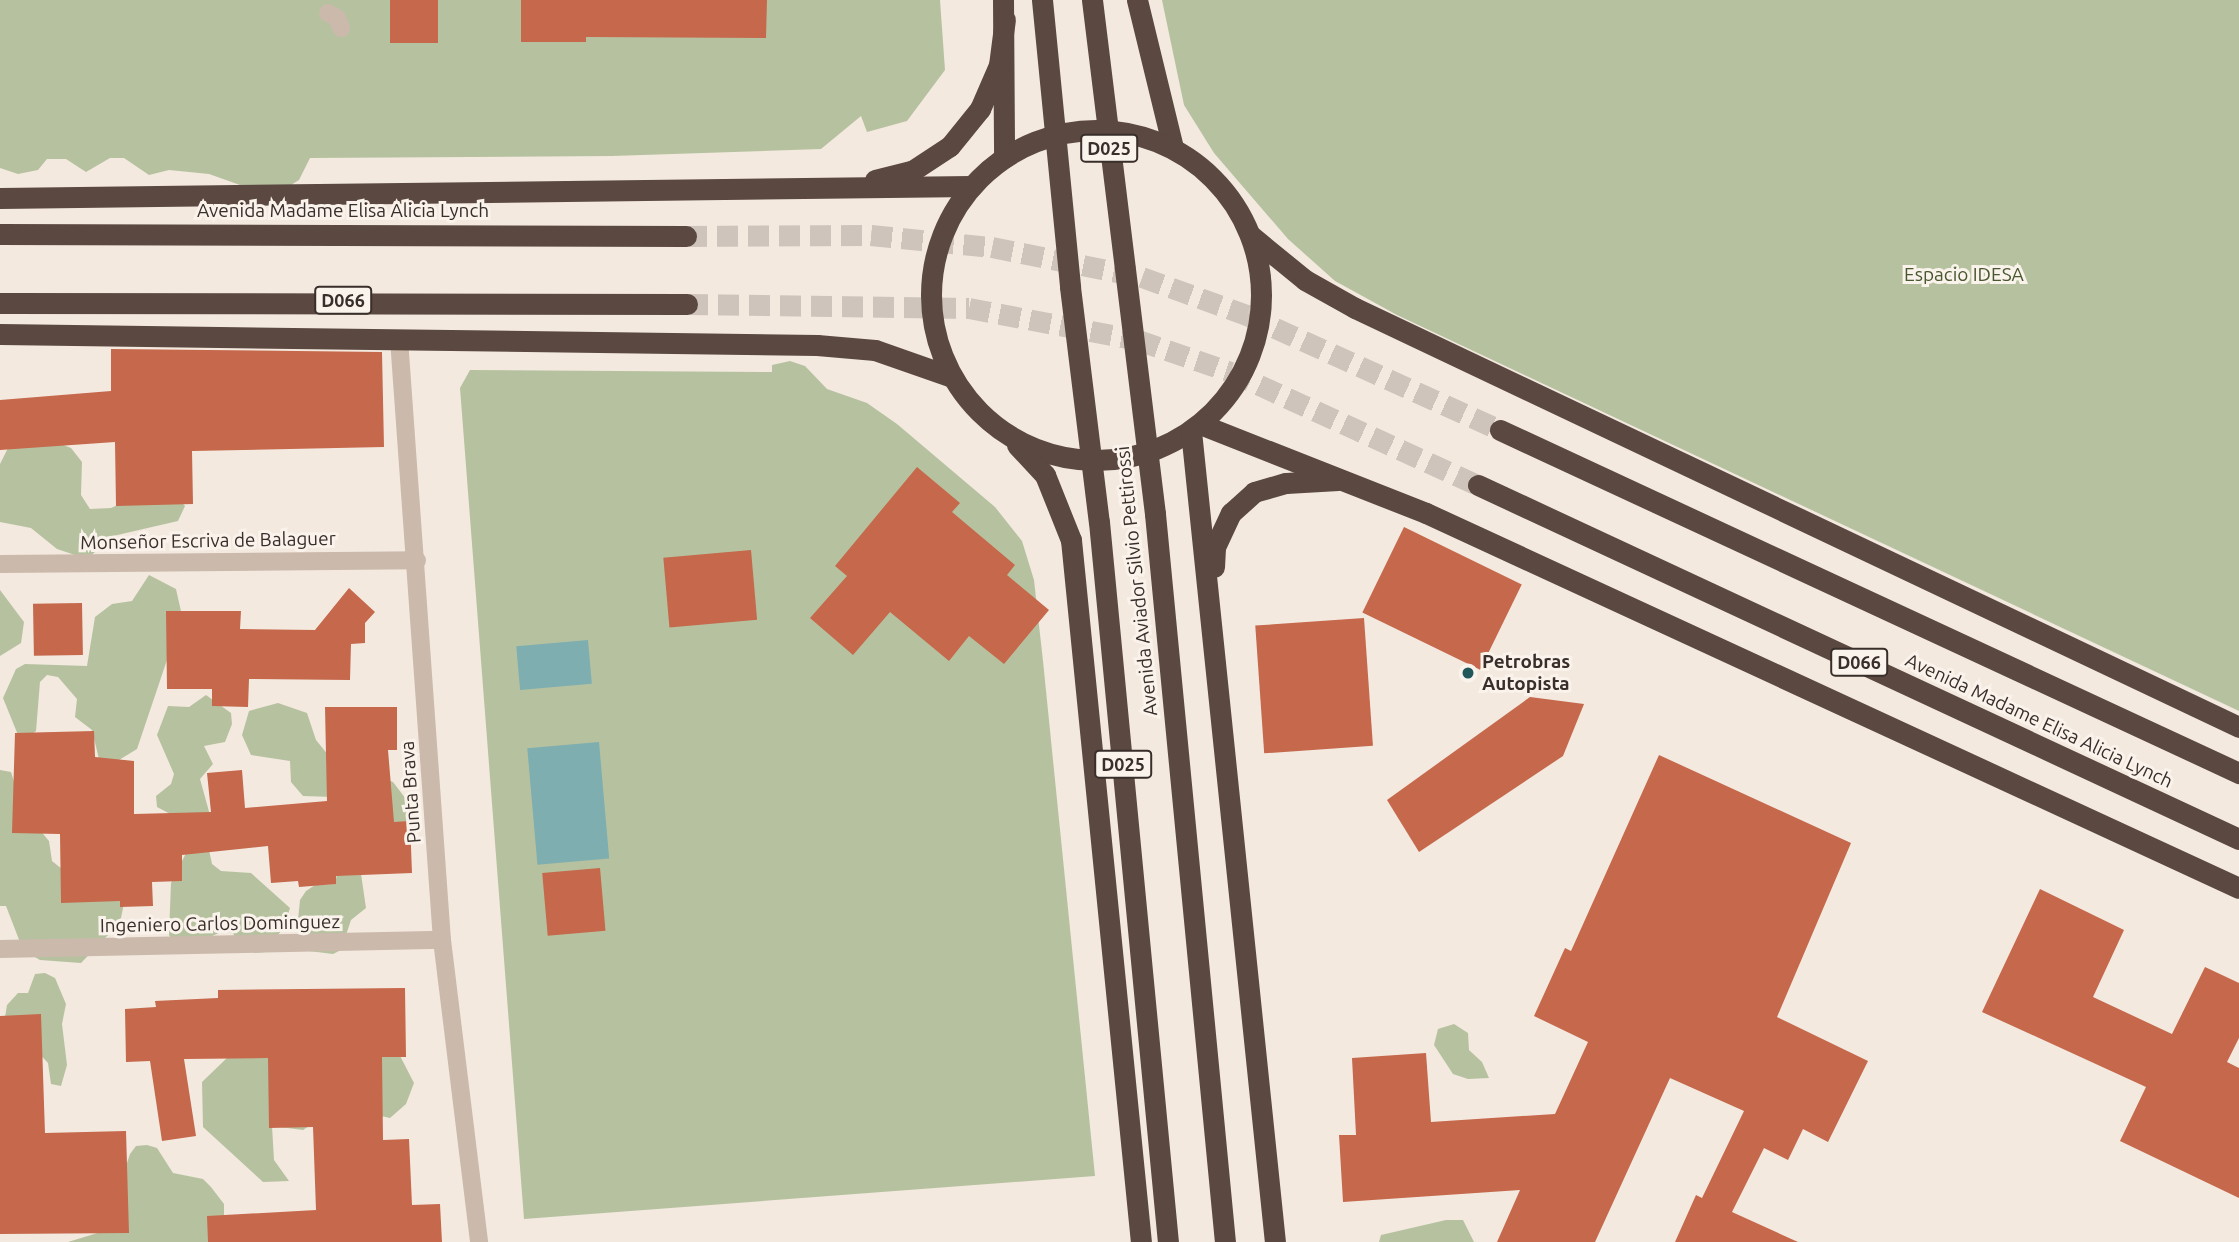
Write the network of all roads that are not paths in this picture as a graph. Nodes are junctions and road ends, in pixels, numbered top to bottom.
1 (1042, 0) edge
2 (1092, 0) edge
3 (1137, 0) edge
4 (1004, 9) edge
5 (328, 13) dead end
6 (341, 28) dead end
7 (1173, 148) junction
8 (1004, 158) junction
9 (972, 186) junction
10 (841, 189) junction
11 (0, 198) edge
12 (0, 234) edge
13 (1250, 234) junction
14 (686, 236) tunnel mouth
15 (0, 303) edge
16 (687, 304) tunnel mouth
17 (0, 334) edge
18 (399, 339) junction
19 (952, 377) junction
20 (1195, 428) junction
21 (1500, 430) tunnel mouth
22 (1011, 438) junction
23 (1346, 479) junction
24 (1478, 485) tunnel mouth
25 (417, 560) junction
26 (0, 564) edge
27 (1211, 601) junction
28 (2239, 727) edge
29 (2239, 773) edge
30 (2239, 839) edge
31 (2239, 888) edge
32 (442, 940) junction
33 (0, 949) edge
34 (479, 1242) edge
35 (1140, 1242) edge
36 (1168, 1242) edge
37 (1225, 1242) edge
38 (1275, 1242) edge

1 - 36 highway, Avenida Aviador Silvio Pettirossi / D025, bridge
2 - 37 highway, Avenida Aviador Silvio Pettirossi / D025, bridge
3 - 7 highway
4 - 8 highway
4 - 10 highway
5 - 6 street
7 - 8 highway
7 - 13 highway
8 - 9 highway
9 - 10 highway
9 - 19 highway
10 - 11 highway
12 - 14 highway, Avenida Madame Elisa Alicia Lynch
13 - 20 highway
13 - 28 highway
15 - 16 highway, D066
17 - 18 highway
18 - 19 highway
18 - 25 street, Punta Brava
19 - 22 highway
20 - 22 highway
20 - 23 highway
20 - 27 highway
21 - 29 highway, Avenida Madame Elisa Alicia Lynch
22 - 35 highway
23 - 27 highway
23 - 31 highway
24 - 30 highway, Avenida Madame Elisa Alicia Lynch / D066
25 - 26 street, Monseñor Escriva de Balaguer
25 - 32 street, Punta Brava
27 - 38 highway
32 - 33 street, Ingeniero Carlos Dominguez
32 - 34 street, Punta Brava

